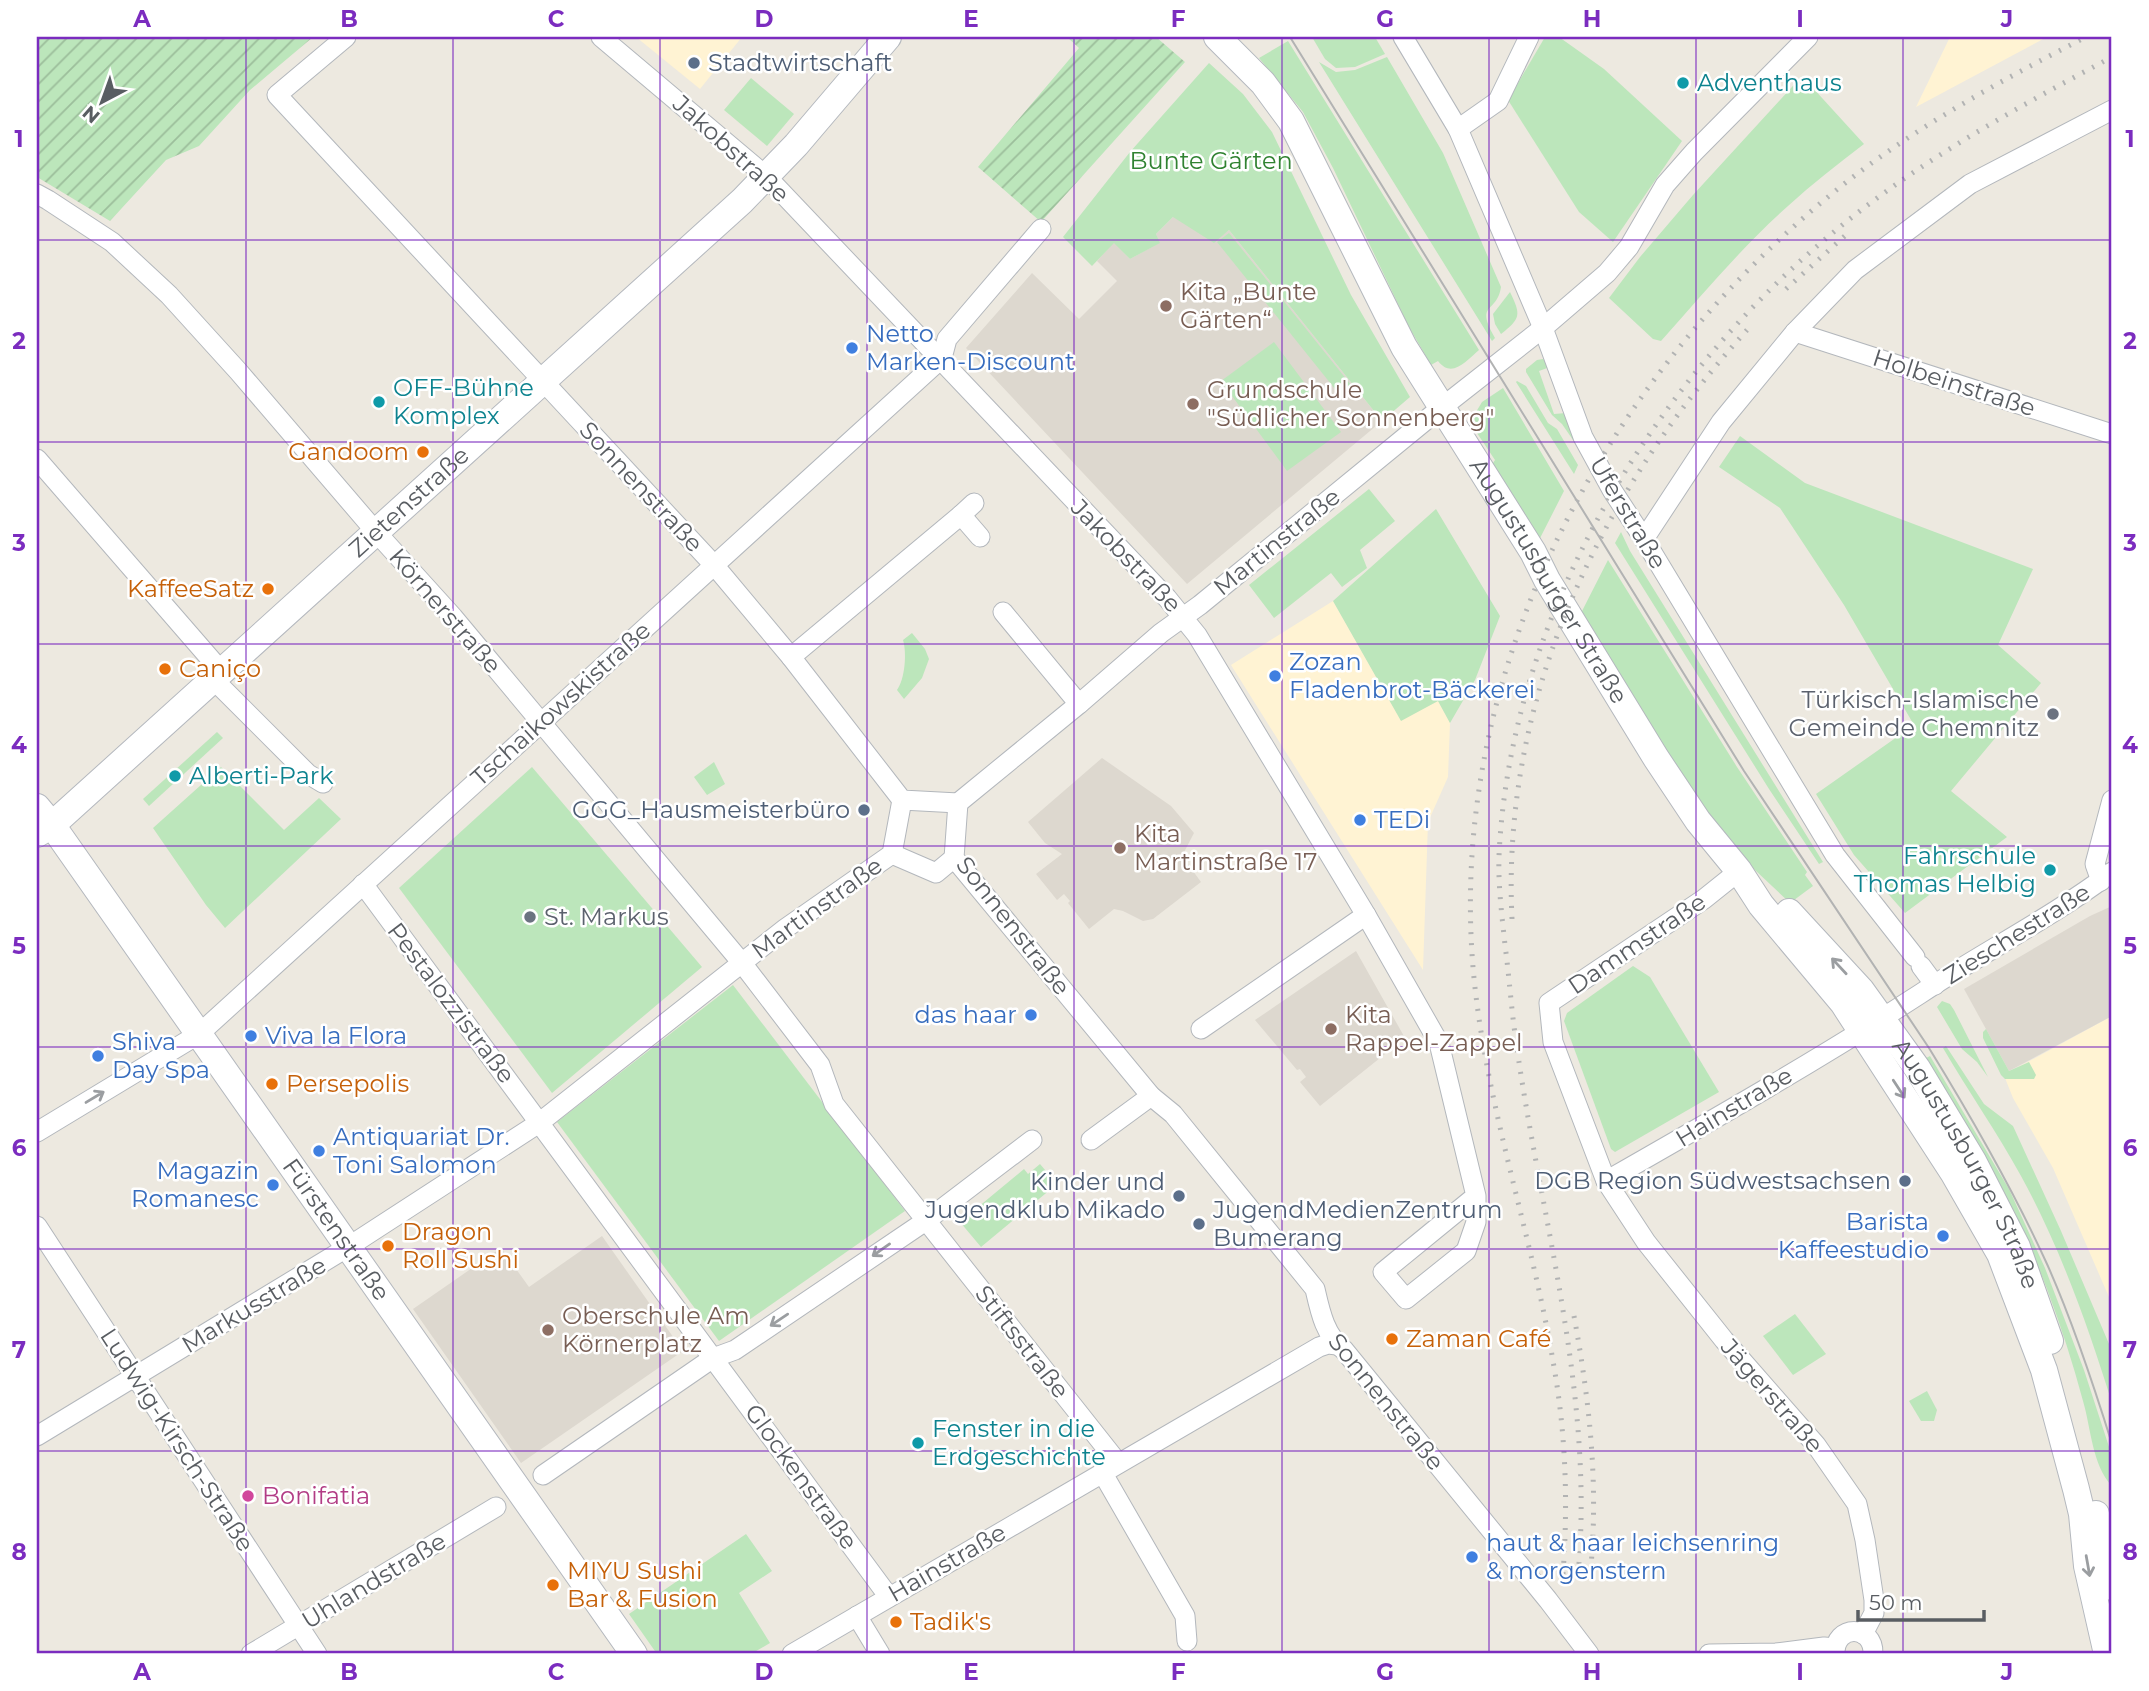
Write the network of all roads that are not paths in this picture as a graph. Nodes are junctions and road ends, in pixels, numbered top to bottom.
1 (346, 37) edge
2 (601, 37) edge
3 (888, 37) edge
4 (1217, 37) edge
5 (1403, 37) edge
6 (1529, 37) edge
7 (1808, 37) edge
8 (2112, 110) edge
9 (1458, 130) junction
10 (767, 177) junction
11 (37, 194) edge
12 (1041, 229) dead end
13 (1543, 328) junction
14 (1795, 332) junction
15 (942, 358) junction
16 (542, 382) junction
17 (1443, 408) junction
18 (2112, 434) edge
19 (37, 459) edge
20 (376, 531) junction
21 (980, 537) dead end
22 (1644, 540) junction
23 (715, 565) junction
24 (1003, 612) dead end
25 (1184, 617) junction
26 (791, 657) junction
27 (217, 675) junction
28 (1079, 704) junction
29 (541, 722) junction
30 (323, 783) dead end
31 (902, 800) junction
32 (2112, 800) edge
33 (958, 803) junction
34 (42, 822) edge
35 (892, 854) junction
36 (954, 858) junction
37 (1739, 872) junction
38 (2107, 876) edge
39 (363, 884) junction
40 (1366, 915) junction
41 (742, 963) junction
42 (1935, 985) junction
43 (1872, 1025) junction
44 (1201, 1029) dead end
45 (199, 1034) junction
46 (1150, 1096) junction
47 (539, 1123) junction
48 (37, 1132) edge
49 (1032, 1140) dead end
50 (1091, 1140) dead end
51 (1606, 1181) junction
52 (1476, 1196) junction
53 (927, 1220) junction
54 (37, 1226) edge
55 (348, 1247) junction
56 (1337, 1345) junction
57 (713, 1358) junction
58 (135, 1378) junction
59 (37, 1436) edge
60 (1110, 1468) junction
61 (544, 1475) dead end
62 (496, 1507) dead end
63 (2096, 1511) edge
64 (2112, 1587) edge
65 (890, 1597) junction
66 (857, 1616) junction
67 (299, 1626) junction
68 (1863, 1634) junction
69 (1186, 1641) dead end
70 (1835, 1651) edge
71 (251, 1654) edge
72 (317, 1654) edge
73 (634, 1654) edge
74 (792, 1654) edge
75 (880, 1654) edge
76 (1589, 1654) edge
77 (1709, 1654) edge
78 (1873, 1654) edge
79 (2107, 1654) edge

1 - 16 street, Sonnenstraße
2 - 10 street, Jakobstraße
3 - 10 street, Zietenstraße
4 - 17 street, Augustusburger Straße
5 - 9 street, Uferstraße
6 - 9 street
7 - 13 street, Martinstraße
8 - 14 street
9 - 13 street, Uferstraße
10 - 15 street, Jakobstraße
10 - 16 street, Zietenstraße
11 - 20 street, Körnerstraße
12 - 15 street, Tschaikowskistraße
13 - 17 street, Martinstraße
13 - 22 street, Uferstraße
14 - 18 street, Holbeinstraße
14 - 22 street
15 - 23 street, Tschaikowskistraße
15 - 25 street, Jakobstraße
16 - 20 street, Zietenstraße
16 - 23 street, Sonnenstraße
17 - 25 street, Martinstraße
17 - 37 street, Augustusburger Straße
19 - 27 street
20 - 27 street, Zietenstraße
20 - 29 street, Körnerstraße
21 - 26 street
22 - 42 street, Uferstraße
23 - 26 street, Sonnenstraße
23 - 29 street, Tschaikowskistraße
24 - 28 street
25 - 28 street, Martinstraße
25 - 40 street, Jakobstraße
26 - 31 street, Sonnenstraße
27 - 30 street
27 - 34 street, Zietenstraße
28 - 33 street, Martinstraße
29 - 39 street, Tschaikowskistraße
29 - 41 street, Körnerstraße
31 - 33 street
31 - 35 street, Martinstraße
32 - 38 street, Zieschestraße
33 - 36 street, Sonnenstraße
34 - 45 street, Fürstenstraße
35 - 36 street, Martinstraße
35 - 41 street, Martinstraße
36 - 46 street, Sonnenstraße
37 - 43 street, Augustusburger Straße
37 - 51 street, Dammstraße
38 - 42 street, Zieschestraße
39 - 45 street, Tschaikowskistraße
39 - 47 street, Pestalozzistraße
40 - 44 street
40 - 52 street, Jakobstraße
41 - 47 street, Martinstraße
41 - 53 street, Stiftsstraße
42 - 43 street, Zieschestraße
43 - 51 street, Hainstraße
43 - 63 street, Augustusburger Straße
48 -> 45 street, Tschaikowskistraße
45 - 55 street, Fürstenstraße
46 - 50 street
46 - 56 street, Sonnenstraße
47 - 55 street, Markusstraße
47 - 57 street, Pestalozzistraße
49 - 53 street
51 - 68 street, Jägerstraße
52 - 52 street, Jakobstraße
53 -> 57 street
53 - 60 street, Stiftsstraße
54 - 58 street, Ludwig-Kirsch-Straße
55 - 58 street, Markusstraße
55 - 73 street, Fürstenstraße
56 - 60 street, Hainstraße
56 - 76 street, Sonnenstraße
57 - 61 street
57 - 65 street, Glockenstraße
58 - 59 street, Markusstraße
58 - 67 street, Ludwig-Kirsch-Straße
60 - 65 street, Hainstraße
60 - 69 street
62 - 67 street, Uhlandstraße
63 - 64 street, Augustusburger Straße
63 -> 79 street, Augustusburger Straße
65 - 66 street, Hainstraße
66 - 74 street, Hainstraße
66 - 75 street
67 - 71 street, Uhlandstraße
67 - 72 street, Ludwig-Kirsch-Straße
68 - 70 street
68 - 78 street
70 - 77 street

